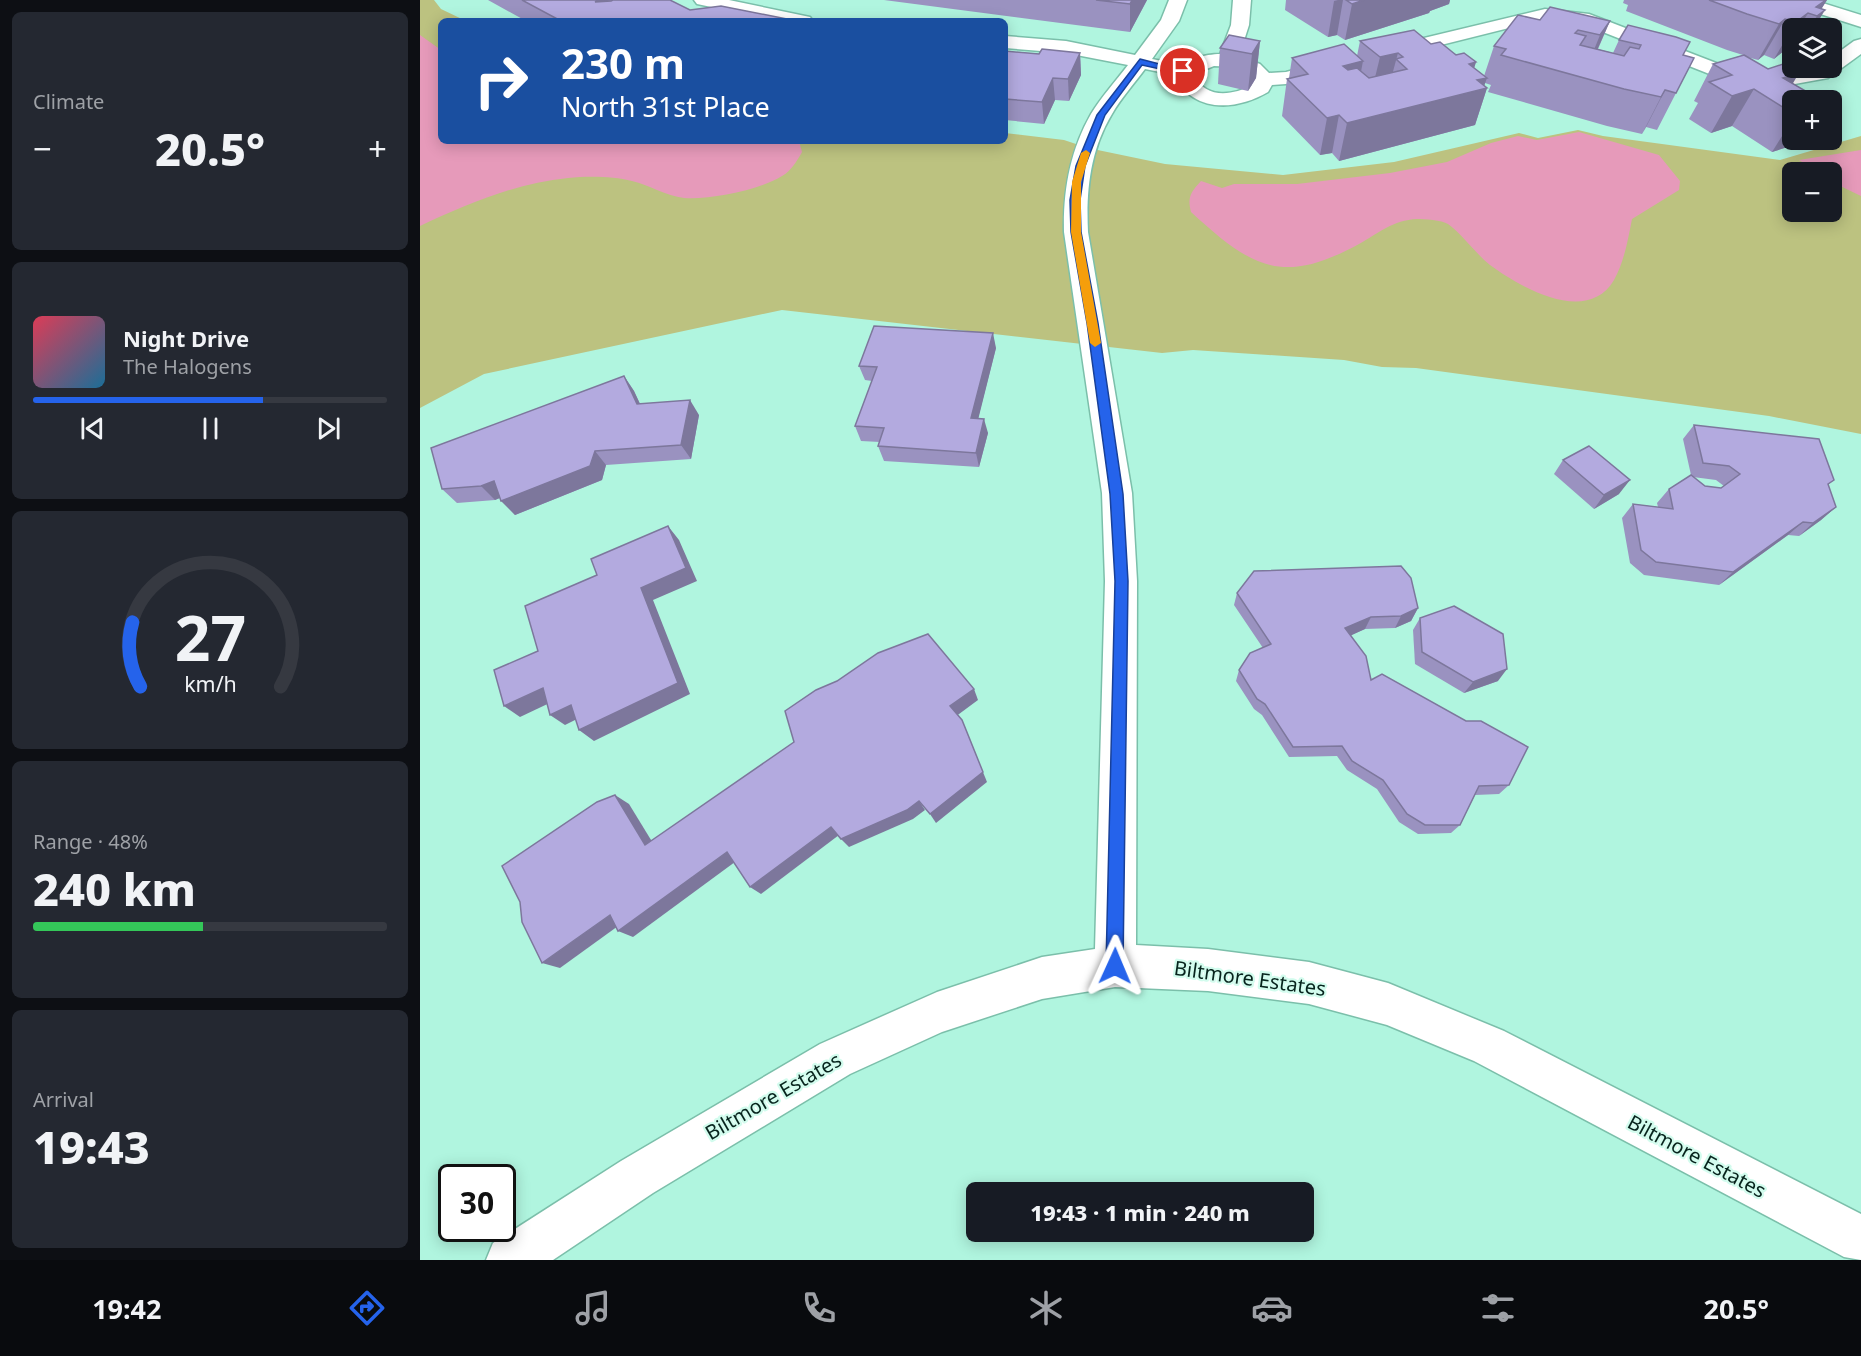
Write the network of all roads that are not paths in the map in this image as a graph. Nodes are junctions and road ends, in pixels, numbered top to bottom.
1 (703, 0) edge
2 (1178, 0) edge
3 (1242, 0) edge
4 (1795, 0) edge
5 (790, 18) edge
6 (1861, 21) edge
7 (1008, 42) edge
8 (1861, 45) edge
9 (1842, 59) edge
10 (1228, 60) junction
11 (1140, 62) junction
12 (1183, 71) junction
13 (1796, 78) edge
14 (1263, 79) junction
15 (1115, 966) junction
16 (1861, 1240) edge
17 (510, 1260) edge

1 - 5 street
2 - 11 street
3 - 10 street
4 - 6 street
7 - 11 street
8 - 9 street
10 - 12 street
10 - 14 street
11 - 12 street
11 - 15 street
12 - 14 street
13 - 14 street
15 - 16 street, Biltmore Estates
15 - 17 street, Biltmore Estates

